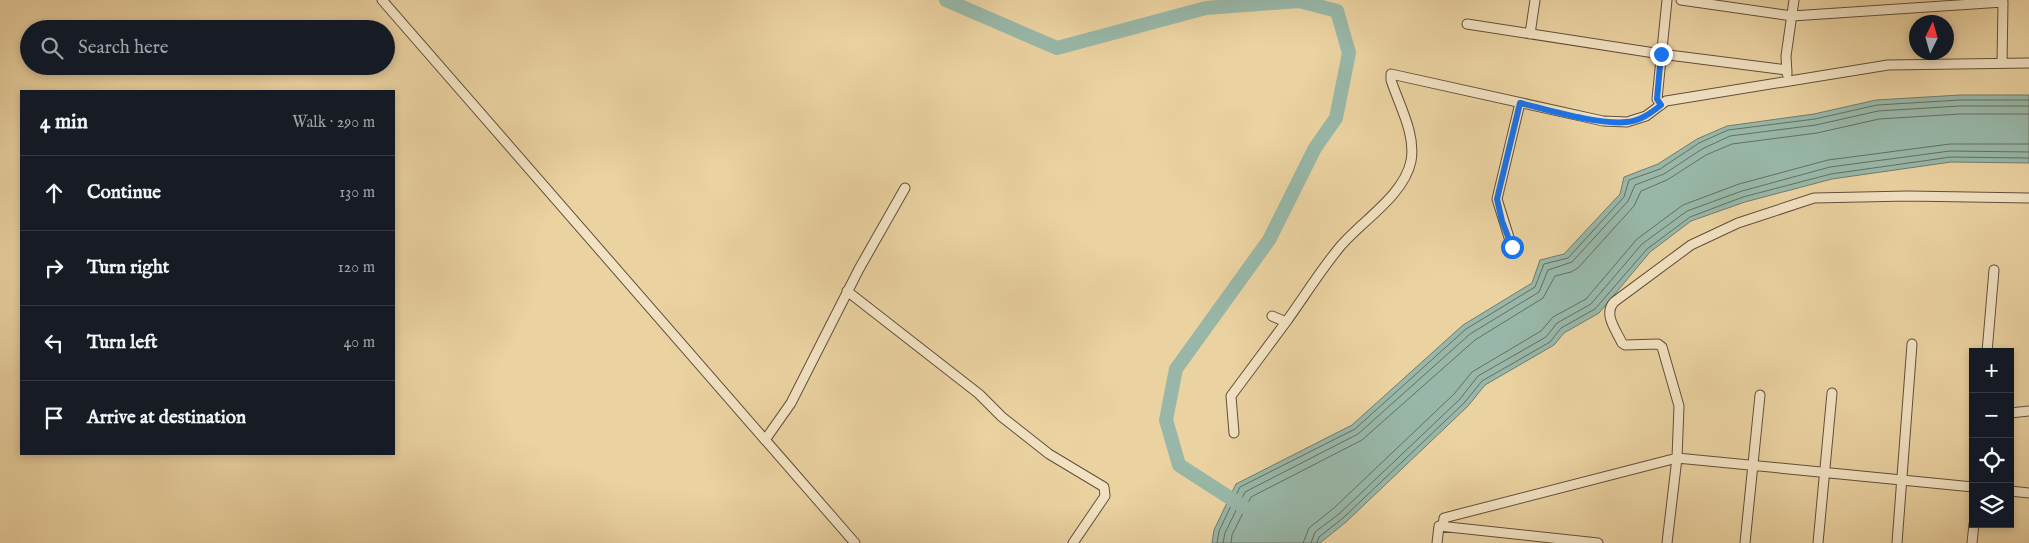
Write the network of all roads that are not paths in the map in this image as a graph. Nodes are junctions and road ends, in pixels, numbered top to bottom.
1 (382, 0) edge
2 (1535, 0) edge
3 (1667, 0) edge
4 (1681, 0) edge
5 (1794, 0) edge
6 (1792, 16) junction
7 (1467, 24) dead end
8 (1530, 34) junction
9 (1661, 54) junction
10 (2029, 62) edge
11 (2002, 63) junction
12 (1787, 70) junction
13 (1787, 80) junction
14 (1520, 103) junction
15 (1661, 105) junction
16 (905, 188) dead end
17 (2029, 198) edge
18 (1512, 247) dead end
19 (1994, 270) dead end
20 (848, 291) junction
21 (1272, 316) dead end
22 (1286, 322) junction
23 (1912, 344) dead end
24 (1987, 348) edge
25 (1832, 393) dead end
26 (1760, 395) dead end
27 (2029, 411) edge
28 (2014, 413) edge
29 (1234, 433) dead end
30 (765, 440) junction
31 (1677, 458) junction
32 (1753, 465) junction
33 (1825, 472) junction
34 (1904, 480) junction
35 (1969, 487) edge
36 (2014, 491) edge
37 (2029, 493) edge
38 (1443, 526) junction
39 (1974, 528) edge
40 (1521, 539) edge
41 (854, 543) edge
42 (1073, 543) edge
43 (1437, 543) edge
44 (1598, 543) edge
45 (1667, 543) edge
46 (1744, 543) edge
47 (1818, 543) edge
48 (1897, 543) edge
49 (1972, 543) edge

1 - 30 street
2 - 8 street
3 - 9 street
4 - 6 street
5 - 6 street
6 - 11 street
6 - 12 street
7 - 8 street
8 - 9 street
9 - 12 street
9 - 15 street
10 - 11 street
11 - 13 street
12 - 13 street
13 - 15 street
14 - 15 street
14 - 18 street
14 - 22 street
16 - 20 street
17 - 31 street
19 - 24 street
20 - 30 street
20 - 42 street
21 - 22 street
22 - 29 street
23 - 34 street
25 - 33 street
26 - 32 street
27 - 28 street
30 - 41 street
31 - 32 street
31 - 38 street
31 - 45 street
32 - 33 street
32 - 46 street
33 - 34 street
33 - 47 street
34 - 35 street
34 - 48 street
36 - 37 street
38 - 40 street
38 - 43 street
39 - 49 street
40 - 44 street

